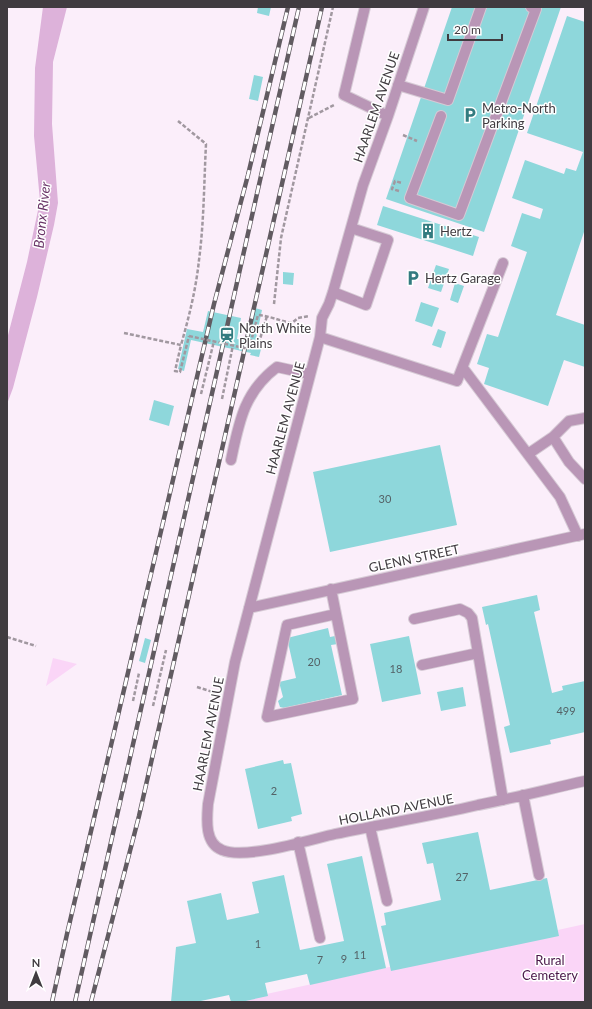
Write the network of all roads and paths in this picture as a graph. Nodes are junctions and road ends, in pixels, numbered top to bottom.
1 (333, 7) edge
2 (366, 7) edge
3 (424, 7) edge
4 (481, 7) edge
5 (531, 7) edge
6 (398, 85) junction
7 (333, 106) dead end
8 (388, 116) junction
9 (441, 116) dead end
10 (308, 118) junction
11 (178, 121) dead end
12 (395, 181) dead end
13 (392, 189) dead end
14 (351, 228) junction
15 (503, 263) dead end
16 (333, 292) junction
17 (274, 304) dead end
18 (267, 316) junction
19 (322, 318) junction
20 (124, 333) dead end
21 (320, 337) junction
22 (214, 341) junction
23 (181, 345) junction
24 (233, 345) junction
25 (257, 348) dead end
26 (462, 368) junction
27 (310, 374) junction
28 (201, 394) dead end
29 (222, 399) dead end
30 (585, 418) edge
31 (553, 437) junction
32 (528, 454) junction
33 (231, 460) dead end
34 (585, 480) edge
35 (582, 535) edge
36 (331, 589) junction
37 (249, 608) junction
38 (336, 614) junction
39 (414, 619) dead end
40 (7, 637) edge
41 (36, 646) dead end
42 (166, 650) dead end
43 (478, 653) junction
44 (422, 665) dead end
45 (139, 673) dead end
46 (197, 687) dead end
47 (228, 696) junction
48 (132, 701) dead end
49 (153, 706) dead end
50 (585, 781) edge
51 (523, 795) junction
52 (502, 800) junction
53 (370, 827) junction
54 (298, 842) junction
55 (213, 843) joint
56 (539, 875) dead end
57 (387, 901) dead end
58 (320, 938) dead end

1 - 10 path
2 - 8 street
3 - 6 street, HAARLEM AVENUE
4 - 6 street
5 - 9 street
6 - 8 street, HAARLEM AVENUE
7 - 10 path
8 - 14 street, HAARLEM AVENUE
10 - 17 path
11 - 23 path
12 - 13 path
14 - 16 street, HAARLEM AVENUE
14 - 16 street
15 - 26 street
16 - 19 street, HAARLEM AVENUE
18 - 19 path
18 - 24 path, bridge
18 - 25 path
19 - 21 street, HAARLEM AVENUE
20 - 23 path
21 - 26 street
21 - 27 street, HAARLEM AVENUE
22 - 23 path, bridge
22 - 24 path, bridge
22 - 28 path
24 - 29 path
26 - 32 street
27 - 33 street
27 - 37 street, HAARLEM AVENUE
30 - 31 street
31 - 32 street
31 - 34 street
32 - 35 street
35 - 36 street, GLENN STREET
36 - 37 street, GLENN STREET
36 - 38 street
37 - 47 street, HAARLEM AVENUE
38 - 38 street
39 - 43 street
40 - 41 path
42 - 49 path
43 - 44 street
43 - 52 street
45 - 48 path
46 - 47 path
47 - 55 street, HAARLEM AVENUE
50 - 51 street, HOLLAND AVENUE
51 - 52 street, HOLLAND AVENUE
51 - 56 street
52 - 53 street, HOLLAND AVENUE
53 - 54 street, HOLLAND AVENUE
53 - 57 street
54 - 55 street, HOLLAND AVENUE
54 - 58 street

